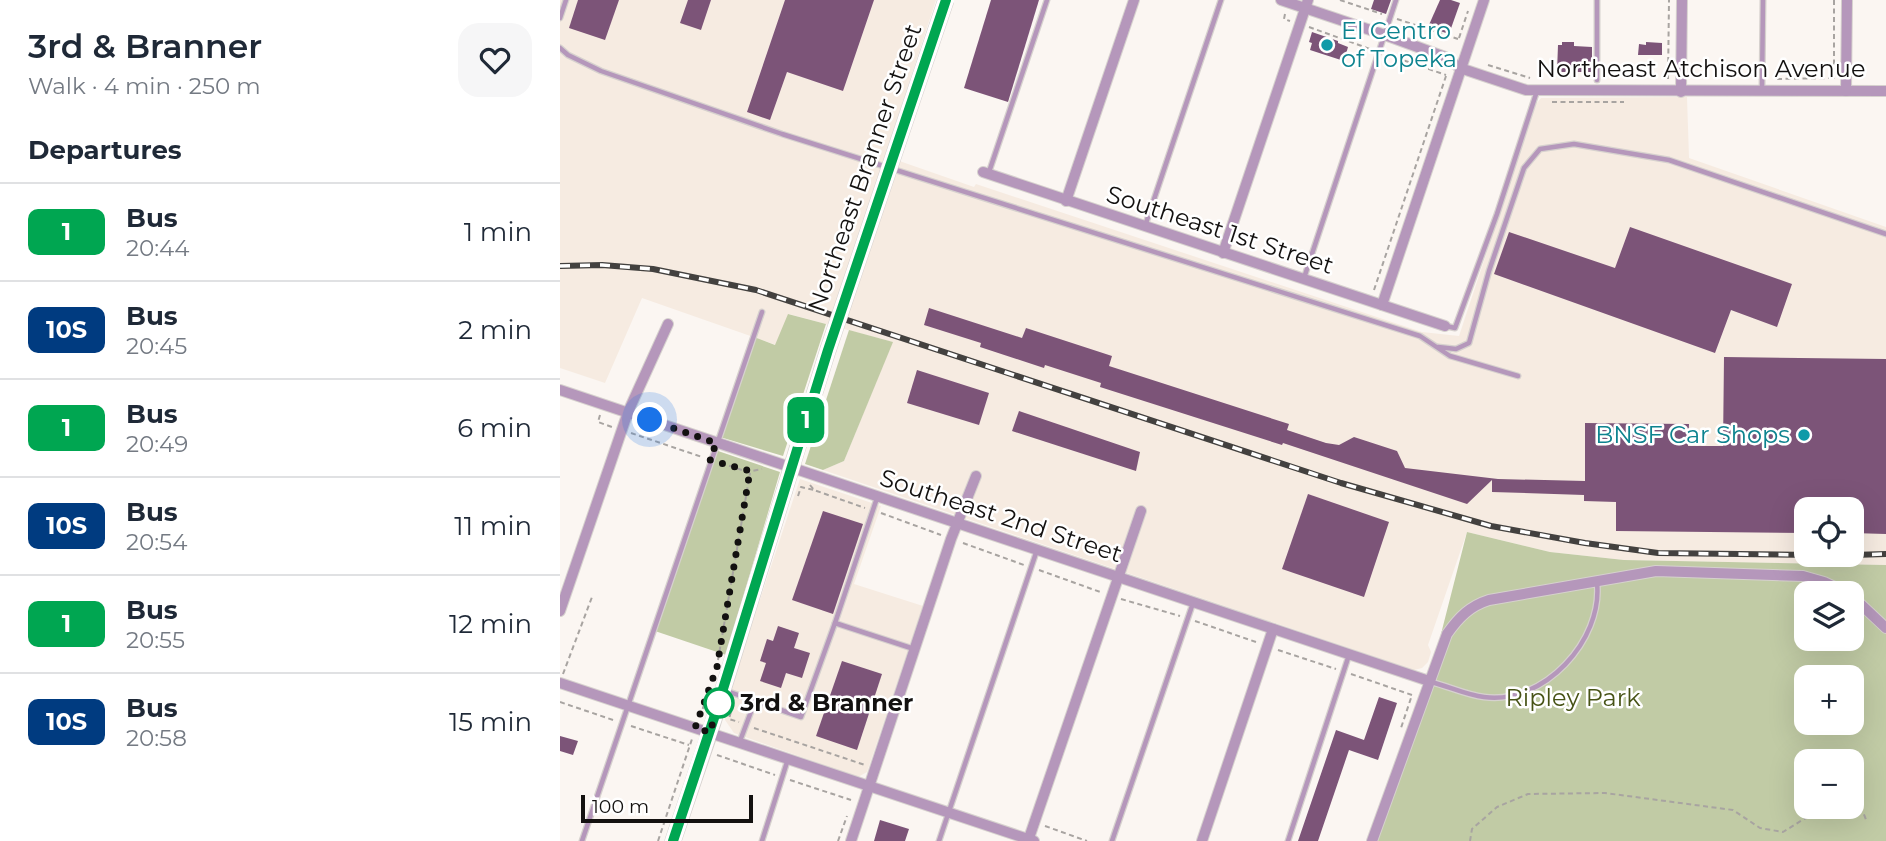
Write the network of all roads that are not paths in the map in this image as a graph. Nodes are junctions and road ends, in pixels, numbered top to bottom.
1 (566, 0) edge
2 (946, 0) edge
3 (1046, 0) edge
4 (1134, 0) edge
5 (1221, 0) edge
6 (1281, 0) edge
7 (1396, 0) edge
8 (1483, 0) edge
9 (1597, 0) edge
10 (1682, 0) edge
11 (1763, 0) edge
12 (1847, 0) edge
13 (1307, 4) edge
14 (560, 18) edge
15 (1385, 35) junction
16 (560, 48) edge
17 (1460, 68) junction
18 (1597, 80) dead end
19 (1538, 86) junction
20 (1886, 90) edge
21 (1846, 91) junction
22 (1681, 92) junction
23 (1762, 92) junction
24 (985, 174) joint
25 (1066, 201) junction
26 (1144, 227) junction
27 (1886, 234) edge
28 (1223, 253) junction
29 (1304, 279) junction
30 (1382, 305) junction
31 (762, 312) dead end
32 (668, 324) dead end
33 (1445, 326) joint
34 (1436, 346) junction
35 (1518, 376) dead end
36 (560, 390) edge
37 (628, 412) junction
38 (716, 443) junction
39 (976, 476) dead end
40 (878, 497) junction
41 (1141, 511) dead end
42 (957, 524) junction
43 (1037, 549) junction
44 (1119, 577) junction
45 (1820, 581) edge
46 (1597, 582) junction
47 (1194, 602) junction
48 (1864, 607) edge
49 (560, 611) edge
50 (835, 623) junction
51 (1886, 628) edge
52 (1273, 629) junction
53 (915, 649) junction
54 (1349, 654) junction
55 (1429, 681) junction
56 (560, 682) edge
57 (722, 692) junction
58 (755, 701) junction
59 (628, 706) junction
60 (703, 730) junction
61 (740, 742) junction
62 (789, 758) junction
63 (869, 787) junction
64 (949, 813) junction
65 (1030, 840) edge
66 (582, 841) edge
67 (673, 841) edge
68 (762, 841) edge
69 (851, 841) edge
70 (939, 841) edge
71 (1112, 841) edge
72 (1202, 841) edge
73 (1287, 841) edge
74 (1372, 841) edge

1 - 14 lane
2 - 57 main road, Northeast Branner Street, bridge
3 - 24 lane
4 - 25 street
5 - 26 lane
6 - 13 street, Northeast Atchison Avenue
7 - 15 lane
8 - 17 street
9 - 18 lane
10 - 22 street
11 - 23 lane
12 - 21 street
13 - 15 street, Northeast Atchison Avenue
13 - 28 street
15 - 17 street, Northeast Atchison Avenue
15 - 29 lane
16 - 34 lane
17 - 19 street, Northeast Atchison Avenue
17 - 30 street
19 - 22 street, Northeast Atchison Avenue
19 - 33 lane
20 - 21 street, Northeast Atchison Avenue
21 - 23 street, Northeast Atchison Avenue
22 - 23 street, Northeast Atchison Avenue
24 - 25 street, Southeast 1st Street
25 - 26 street, Southeast 1st Street
26 - 28 street, Southeast 1st Street
27 - 34 lane
28 - 29 street, Southeast 1st Street
29 - 30 street, Southeast 1st Street
30 - 33 street, Southeast 1st Street
31 - 38 lane
32 - 37 street
34 - 35 lane
36 - 37 street, Southeast 2nd Street
37 - 38 street, Southeast 2nd Street
37 - 49 street
38 - 40 street, Southeast 2nd Street
38 - 59 lane
39 - 42 street
40 - 42 street, Southeast 2nd Street
40 - 50 lane
41 - 44 street
42 - 43 street, Southeast 2nd Street
42 - 53 street
43 - 44 street, Southeast 2nd Street
43 - 64 lane
44 - 47 street, Southeast 2nd Street
44 - 65 street
45 - 46 street
46 - 55 street
46 - 55 lane
47 - 52 street, Southeast 2nd Street
47 - 71 lane
48 - 51 street
50 - 53 lane
50 - 58 lane
52 - 54 street, Southeast 2nd Street
52 - 72 street
53 - 63 street
54 - 55 street, Southeast 2nd Street
54 - 73 lane
55 - 74 street
56 - 59 street
57 - 58 lane
57 - 60 main road, Northeast Branner Street
58 - 61 lane
59 - 60 street
59 - 66 lane
60 - 61 street
60 - 67 main road, Northeast Branner Street
61 - 62 street
62 - 63 street
62 - 68 lane
63 - 64 street
63 - 69 street
64 - 65 street
64 - 70 lane

